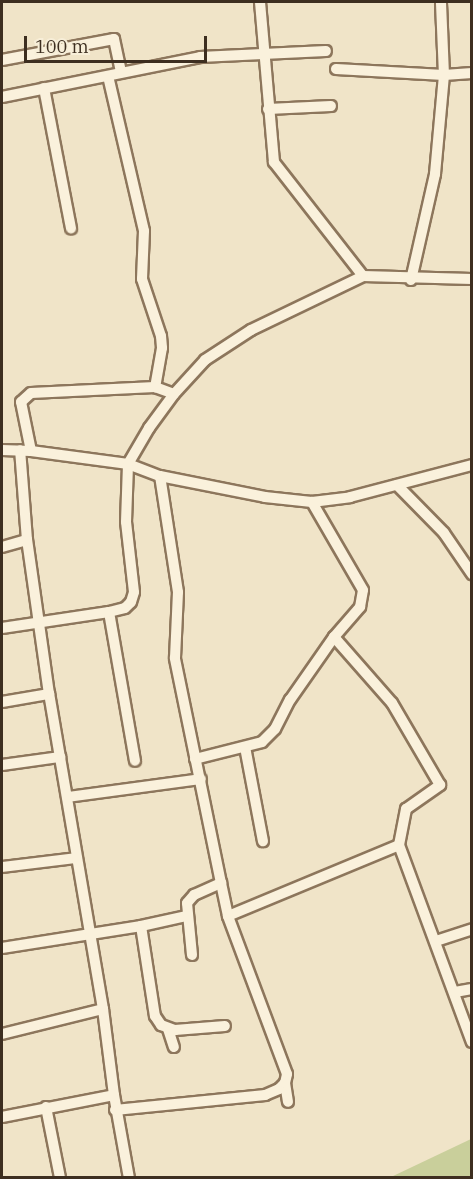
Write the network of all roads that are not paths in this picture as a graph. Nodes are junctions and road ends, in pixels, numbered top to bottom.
1 (260, 2) edge
2 (441, 2) edge
3 (326, 51) dead end
4 (265, 54) junction
5 (2, 60) edge
6 (336, 69) dead end
7 (121, 72) junction
8 (471, 73) edge
9 (444, 75) junction
10 (108, 76) junction
11 (44, 88) junction
12 (2, 97) edge
13 (331, 106) dead end
14 (268, 109) junction
15 (71, 228) dead end
16 (363, 276) junction
17 (471, 279) edge
18 (411, 280) junction
19 (155, 387) junction
20 (174, 394) junction
21 (2, 450) edge
22 (25, 450) junction
23 (128, 464) junction
24 (471, 465) edge
25 (160, 476) junction
26 (397, 485) junction
27 (312, 502) junction
28 (27, 540) junction
29 (2, 547) edge
30 (471, 574) edge
31 (109, 612) junction
32 (40, 620) junction
33 (2, 628) edge
34 (334, 636) junction
35 (49, 694) junction
36 (2, 702) edge
37 (244, 747) junction
38 (60, 757) junction
39 (195, 759) junction
40 (135, 761) dead end
41 (2, 765) edge
42 (201, 779) junction
43 (70, 806) junction
44 (263, 841) dead end
45 (399, 845) junction
46 (76, 858) junction
47 (2, 867) edge
48 (221, 883) junction
49 (187, 916) junction
50 (228, 916) junction
51 (141, 926) junction
52 (471, 929) edge
53 (88, 934) junction
54 (436, 941) junction
55 (2, 948) edge
56 (192, 955) dead end
57 (471, 989) edge
58 (455, 992) junction
59 (103, 1009) junction
60 (225, 1026) dead end
61 (168, 1029) junction
62 (2, 1034) edge
63 (471, 1042) edge
64 (174, 1047) dead end
65 (285, 1083) junction
66 (114, 1095) junction
67 (288, 1102) dead end
68 (46, 1107) junction
69 (116, 1110) junction
70 (2, 1117) edge
71 (60, 1178) edge
72 (129, 1178) edge

1 - 4 street
2 - 9 street
3 - 4 street
4 - 7 street
4 - 14 street
5 - 7 street
6 - 9 street
7 - 10 street
8 - 9 street
9 - 18 street
10 - 11 street
10 - 19 street
11 - 12 street
11 - 15 street
13 - 14 street
14 - 16 street
16 - 18 street
16 - 20 street
17 - 18 street
19 - 20 street
19 - 22 street
20 - 23 street
21 - 22 street
22 - 23 street
22 - 28 street
23 - 25 street
23 - 31 street
24 - 26 street
25 - 27 street
25 - 39 street
26 - 27 street
26 - 30 street
27 - 34 street
28 - 29 street
28 - 32 street
31 - 32 street
31 - 40 street
32 - 33 street
32 - 35 street
34 - 37 street
34 - 45 street
35 - 36 street
35 - 38 street
37 - 39 street
37 - 44 street
38 - 41 street
38 - 43 street
39 - 42 street
42 - 43 street
42 - 48 street
43 - 46 street
45 - 50 street
45 - 54 street
46 - 47 street
46 - 53 street
48 - 49 street
48 - 50 street
49 - 51 street
49 - 56 street
50 - 65 street
51 - 53 street
51 - 61 street
52 - 54 street
53 - 55 street
53 - 59 street
54 - 58 street
57 - 58 street
58 - 63 street
59 - 62 street
59 - 66 street
60 - 61 street
61 - 64 street
65 - 67 street
65 - 69 street
66 - 68 street
66 - 69 street
68 - 70 street
68 - 71 street
69 - 72 street

